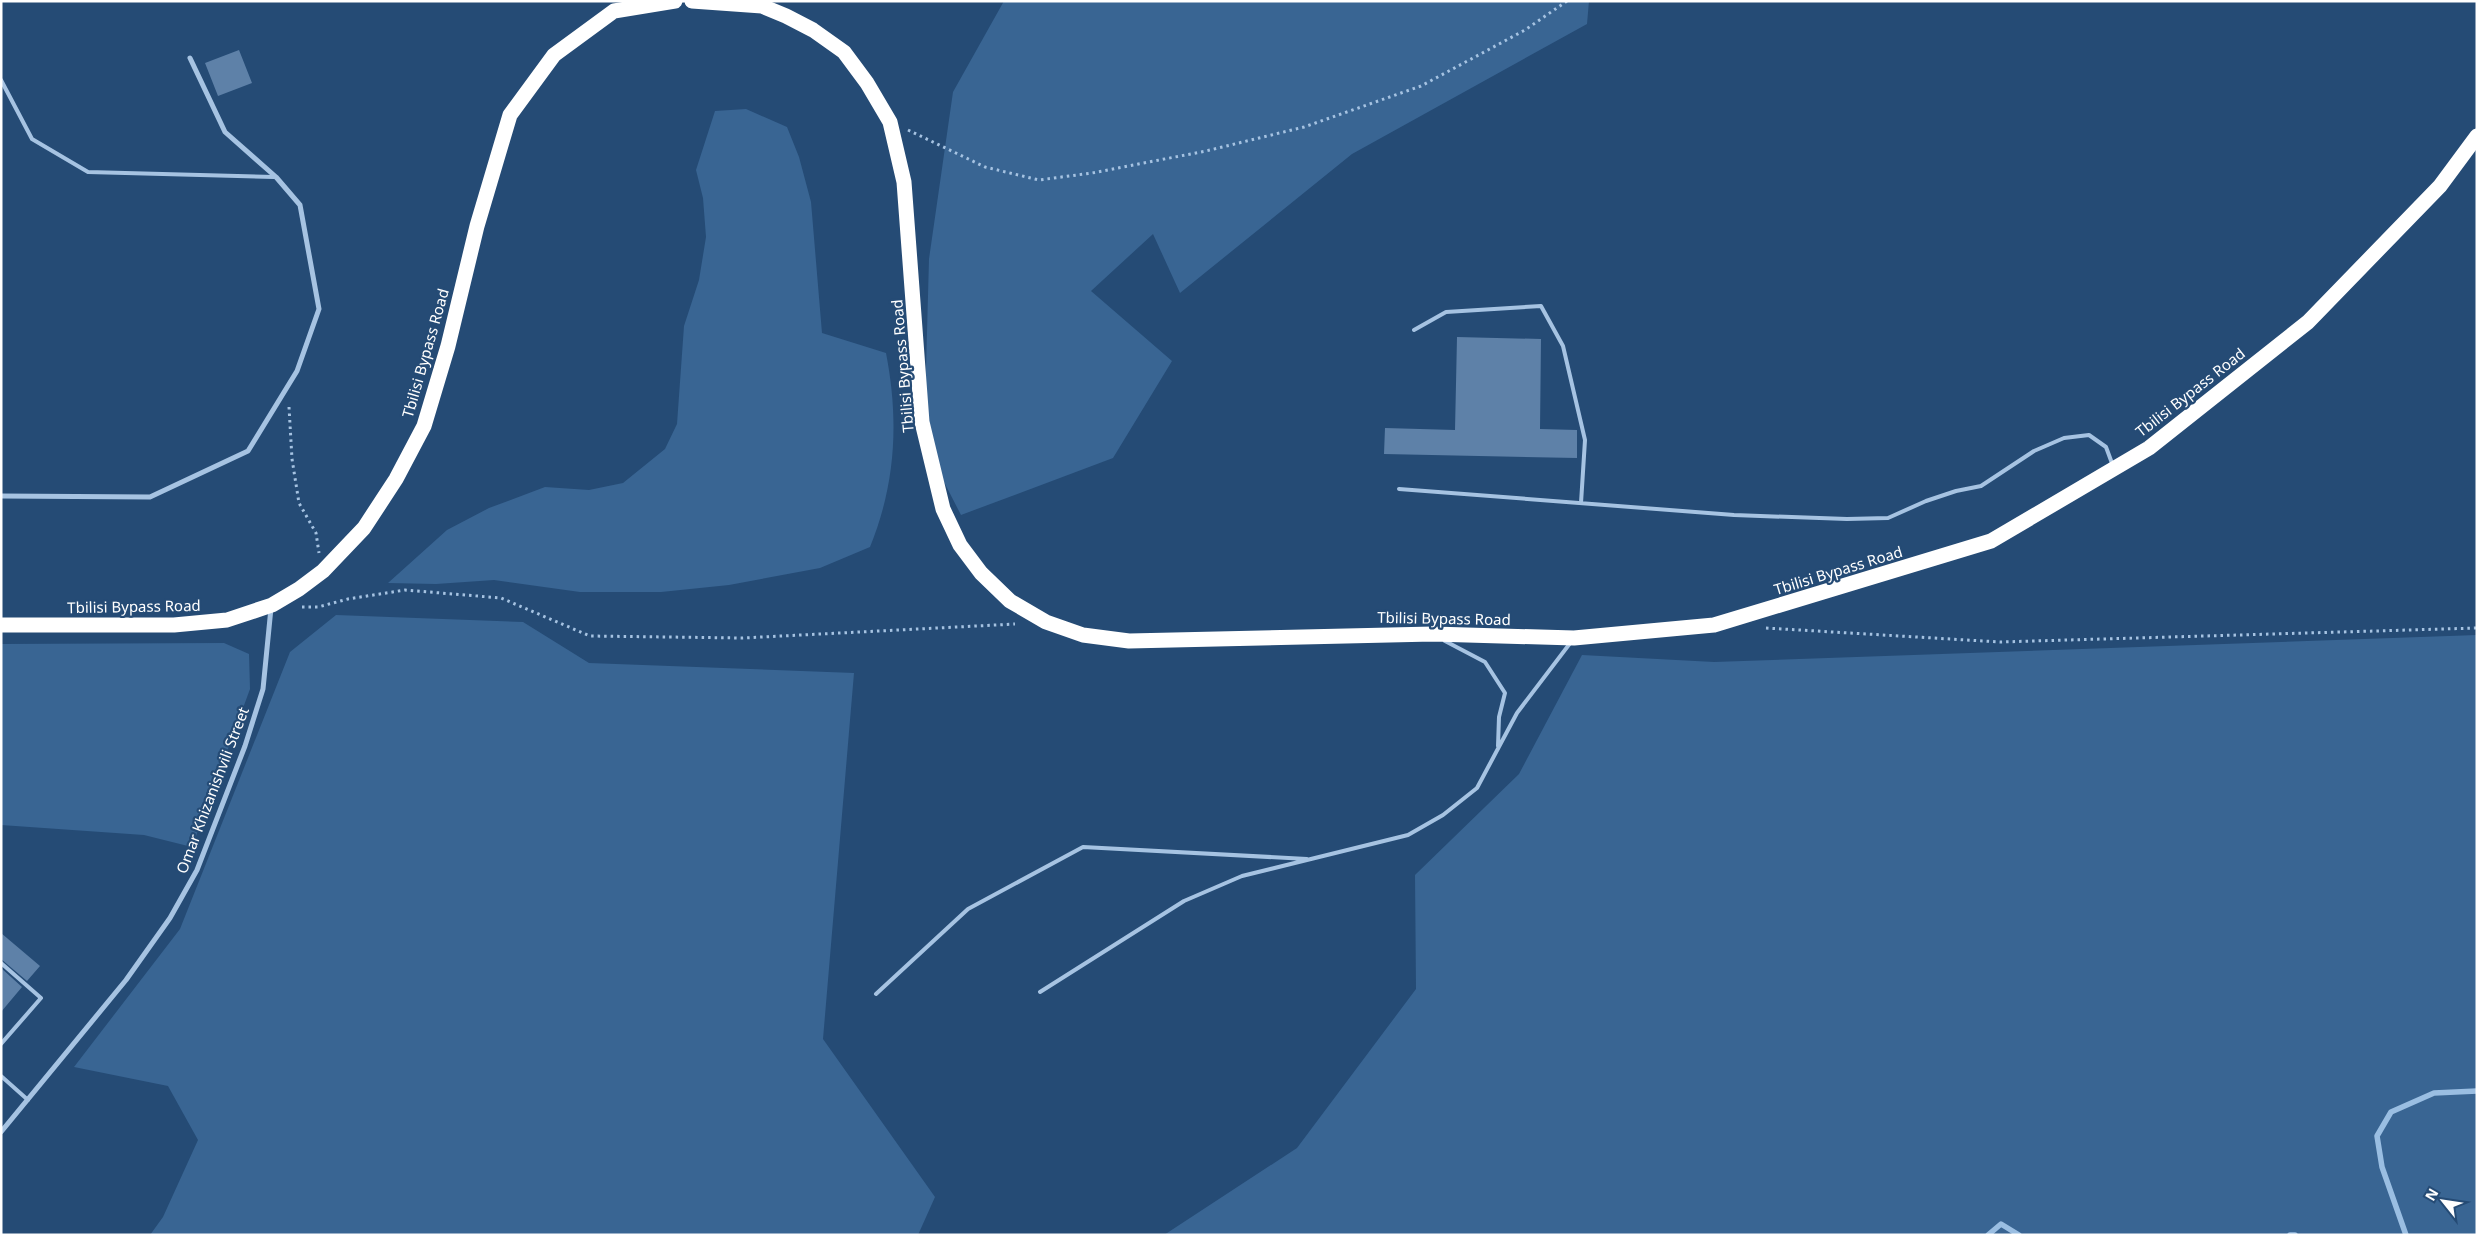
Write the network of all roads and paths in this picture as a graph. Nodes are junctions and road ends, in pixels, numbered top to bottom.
1 (675, 1) edge
2 (692, 1) edge
3 (1567, 1) edge
4 (190, 58) dead end
5 (1, 80) edge
6 (890, 122) junction
7 (2477, 136) edge
8 (276, 177) junction
9 (1414, 330) dead end
10 (288, 386) junction
11 (2114, 468) junction
12 (1399, 489) dead end
13 (1, 496) edge
14 (1580, 503) junction
15 (323, 571) junction
16 (272, 605) junction
17 (300, 606) dead end
18 (1016, 624) dead end
19 (1, 625) edge
20 (1762, 628) dead end
21 (2477, 628) edge
22 (1433, 634) junction
23 (1574, 638) junction
24 (1477, 788) junction
25 (1313, 859) junction
26 (1, 963) edge
27 (1040, 992) dead end
28 (876, 994) dead end
29 (1, 1044) edge
30 (1, 1076) edge
31 (28, 1100) junction
32 (1, 1132) edge

1 - 15 highway, Tbilisi Bypass Road
2 - 6 highway, Tbilisi Bypass Road
3 - 6 path
4 - 8 street
5 - 8 lane
6 - 22 highway, Tbilisi Bypass Road
7 - 11 highway, Tbilisi Bypass Road
8 - 10 street
9 - 14 lane
10 - 13 street
10 - 15 path
11 - 14 lane
11 - 23 highway, Tbilisi Bypass Road
12 - 14 lane
15 - 16 highway, Tbilisi Bypass Road
16 - 19 highway, Tbilisi Bypass Road
16 - 31 street, Omar Khizanishvili Street
17 - 18 path
20 - 21 path
22 - 23 highway, Tbilisi Bypass Road
22 - 24 lane
23 - 24 lane
24 - 25 lane
25 - 27 lane
25 - 28 lane
26 - 29 lane
30 - 31 lane
31 - 32 street, Omar Khizanishvili Street

